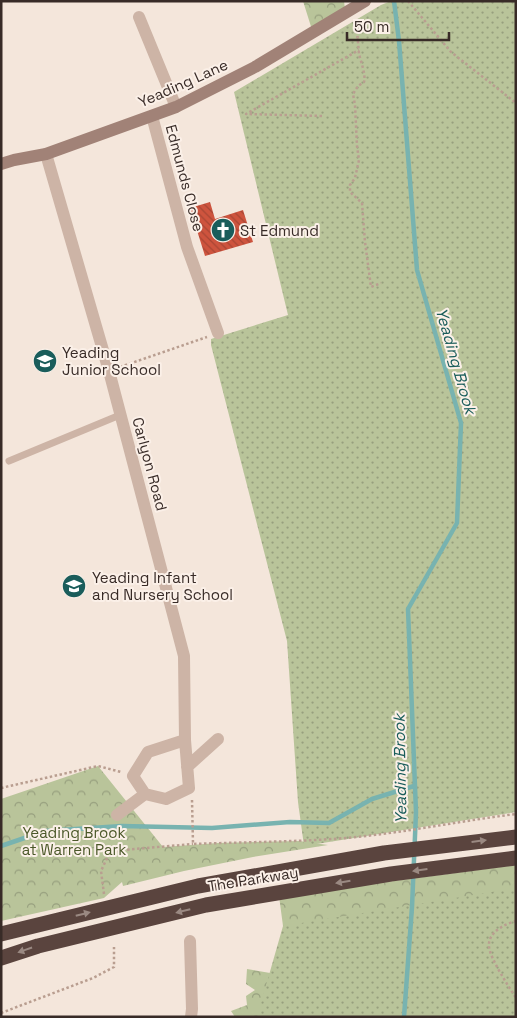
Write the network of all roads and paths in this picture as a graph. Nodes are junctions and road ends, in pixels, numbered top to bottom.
1 (408, 1) edge
2 (361, 4) edge
3 (139, 17) dead end
4 (359, 50) junction
5 (516, 103) edge
6 (176, 107) junction
7 (152, 116) junction
8 (322, 116) dead end
9 (46, 154) junction
10 (1, 164) edge
11 (381, 283) dead end
12 (218, 333) joint
13 (109, 371) junction
14 (120, 415) junction
15 (9, 461) dead end
16 (218, 739) dead end
17 (185, 740) junction
18 (187, 767) junction
19 (133, 776) junction
20 (1, 788) edge
21 (189, 788) junction
22 (145, 794) junction
23 (516, 814) edge
24 (117, 816) dead end
25 (516, 837) edge
26 (193, 844) junction
27 (516, 858) edge
28 (104, 898) dead end
29 (516, 921) edge
30 (1, 934) edge
31 (190, 941) dead end
32 (114, 948) dead end
33 (1, 958) edge
34 (516, 998) edge
35 (1, 1013) edge
36 (191, 1017) edge

1 - 5 path
2 - 4 path
2 - 6 street, Yeading Lane
3 - 6 street
4 - 8 path
4 - 11 path
6 - 7 street, Yeading Lane
7 - 9 street, Yeading Lane
7 - 12 street, Edmunds Close
9 - 10 street, Yeading Lane
9 - 13 street, Carlyon Road
12 - 13 path
13 - 14 street, Carlyon Road
14 - 15 lane
14 - 17 street, Carlyon Road
16 - 18 street
17 - 18 street, Carlyon Road
17 - 19 street
18 - 21 street, Carlyon Road
19 - 20 path
19 - 22 street
21 - 22 street
21 - 26 path
22 - 24 street
23 - 26 path
30 -> 25 highway, The Parkway
26 - 28 path
27 -> 33 highway, The Parkway
29 - 34 path
31 - 36 street
32 - 35 path

